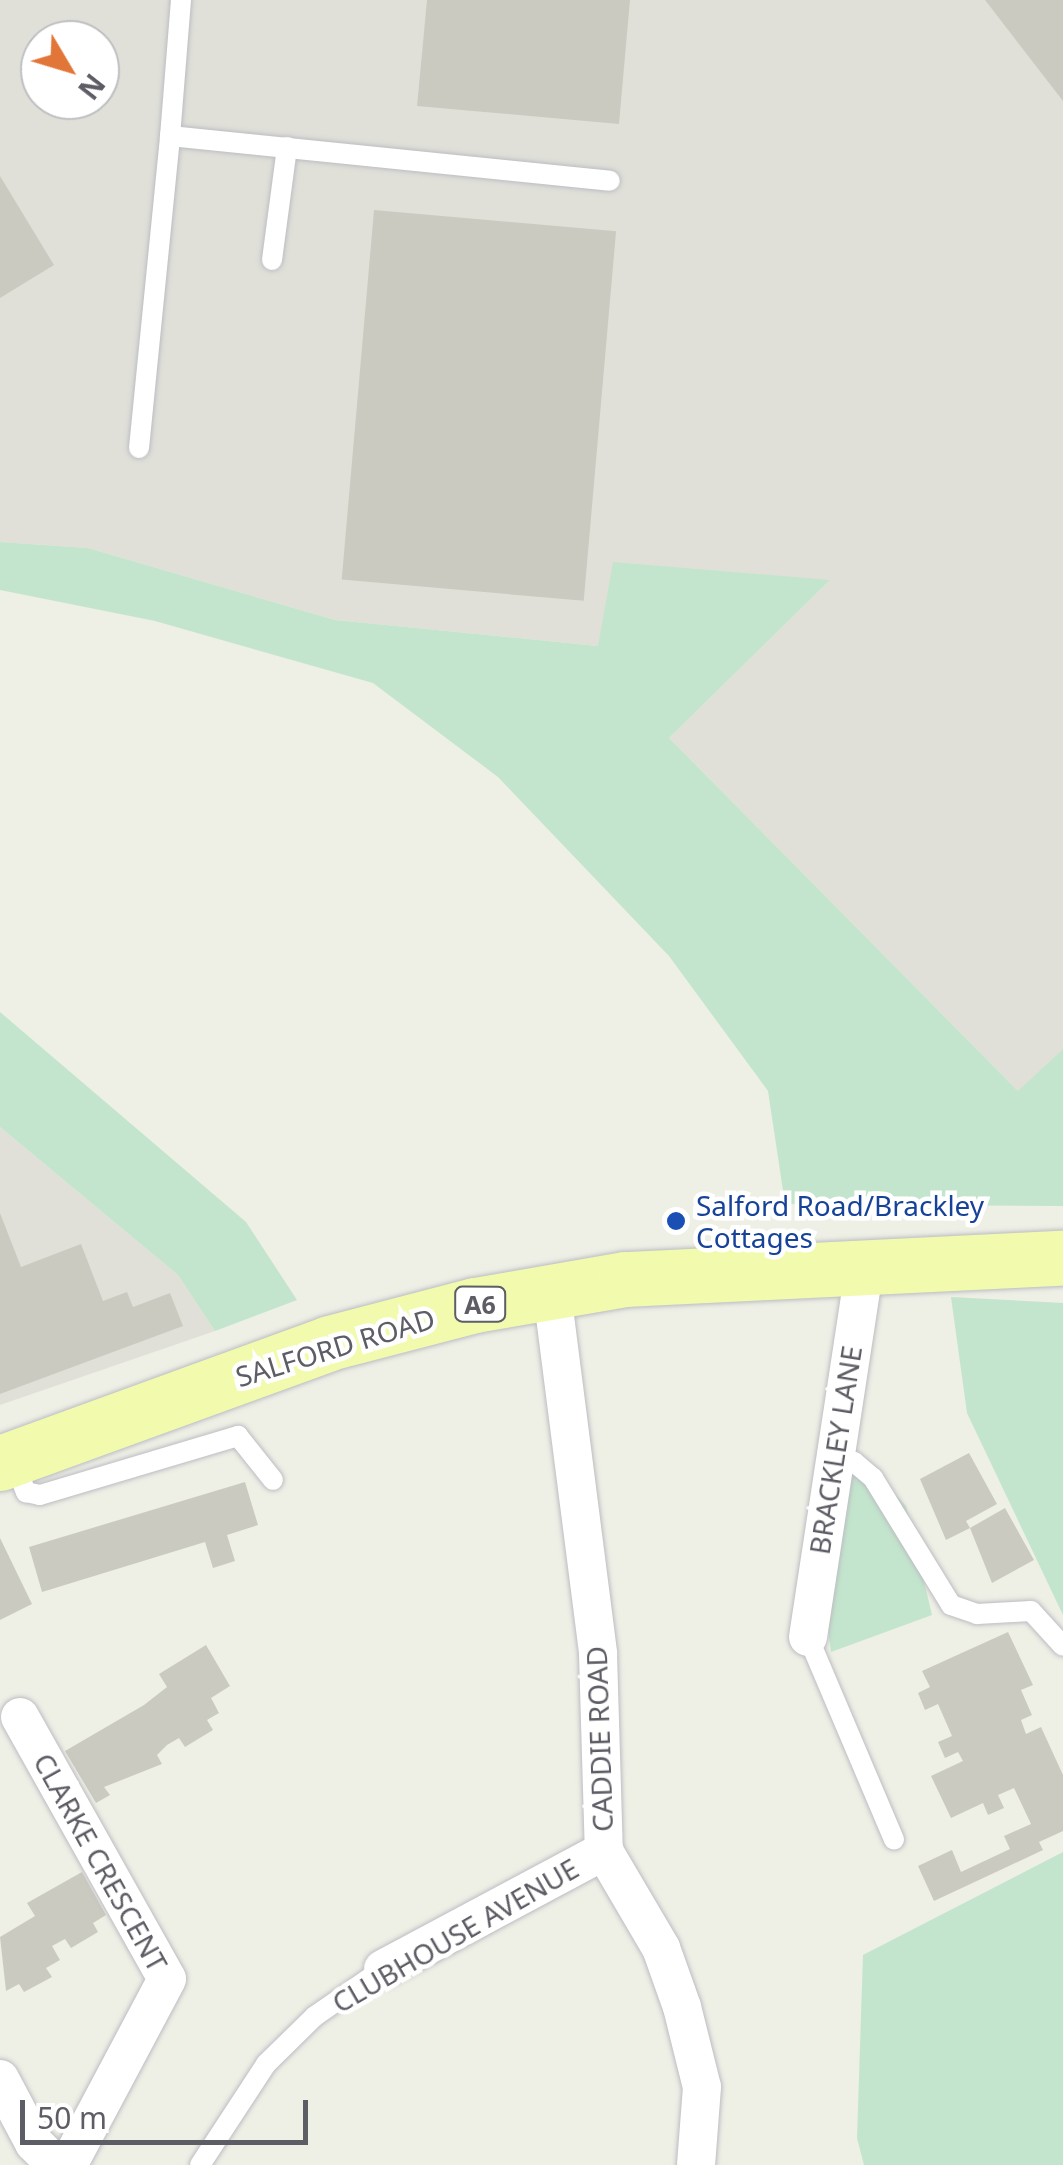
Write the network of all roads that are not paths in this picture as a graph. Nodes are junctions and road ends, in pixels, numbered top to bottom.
1 (181, 0) edge
2 (170, 136) junction
3 (287, 147) junction
4 (610, 182) dead end
5 (272, 260) dead end
6 (139, 448) dead end
7 (1063, 1258) edge
8 (865, 1262) junction
9 (552, 1293) junction
10 (832, 1457) junction
11 (6, 1461) edge
12 (272, 1480) dead end
13 (808, 1638) joint
14 (1063, 1646) edge
15 (20, 1718) dead end
16 (894, 1840) dead end
17 (604, 1850) junction
18 (383, 1970) joint
19 (5, 2107) edge
20 (56, 2165) edge
21 (68, 2165) edge
22 (200, 2165) edge
23 (696, 2165) edge

1 - 2 lane
2 - 3 lane
2 - 6 lane
3 - 4 lane
3 - 5 lane
7 - 8 main road, SALFORD ROAD / A6
8 - 9 main road, SALFORD ROAD / A6
8 - 10 street, BRACKLEY LANE
9 - 11 main road, SALFORD ROAD / A6
9 - 17 street, CADDIE ROAD
10 - 13 street, BRACKLEY LANE
10 - 14 lane
11 - 12 lane
13 - 16 lane
15 - 21 street, CLARKE CRESCENT
17 - 18 street, CLUBHOUSE AVENUE
17 - 23 street, CADDIE ROAD
18 - 22 lane, CLUBHOUSE AVENUE
19 - 20 street

